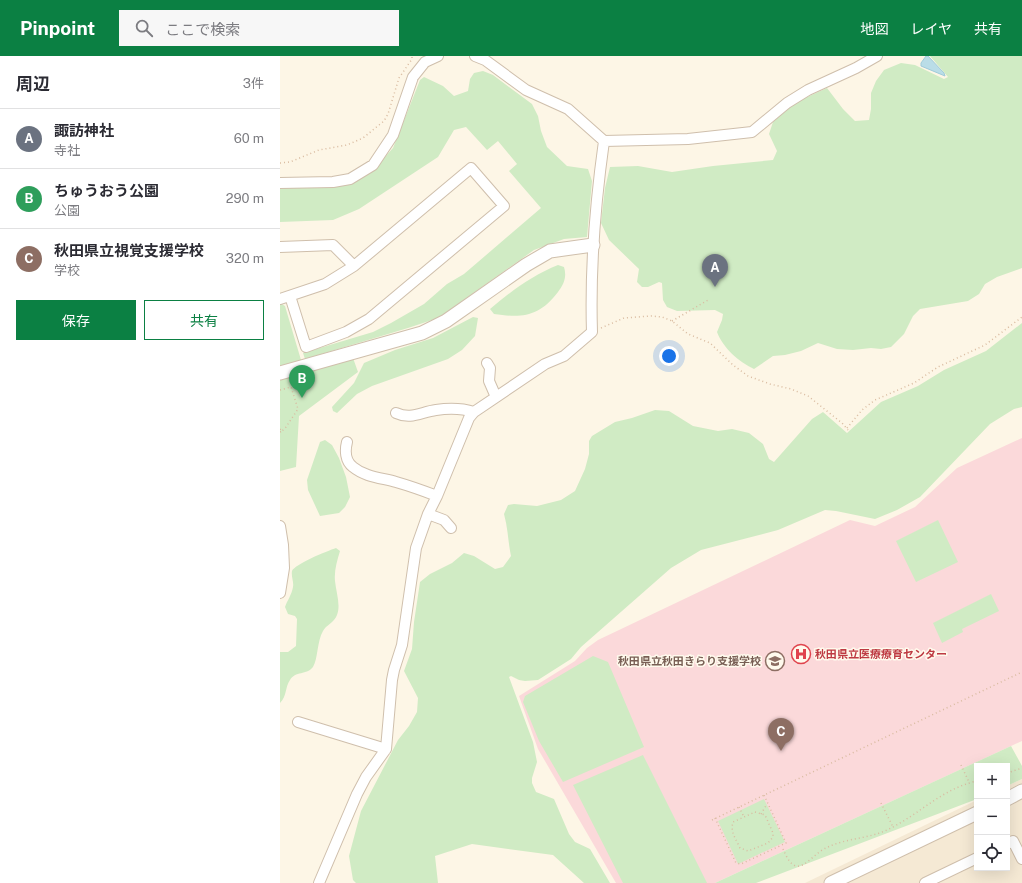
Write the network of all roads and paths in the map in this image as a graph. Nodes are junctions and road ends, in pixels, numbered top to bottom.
1 (412, 56) edge
2 (438, 56) edge
3 (475, 56) edge
4 (877, 56) edge
5 (604, 141) junction
6 (280, 162) edge
7 (280, 183) edge
8 (593, 245) junction
9 (280, 247) edge
10 (354, 266) junction
11 (285, 298) edge
12 (710, 299) dead end
13 (1022, 317) edge
14 (672, 321) junction
15 (592, 332) junction
16 (487, 363) dead end
17 (280, 373) edge
18 (280, 390) edge
19 (496, 397) junction
20 (474, 412) junction
21 (396, 413) dead end
22 (280, 431) edge
23 (347, 442) dead end
24 (437, 496) junction
25 (428, 514) junction
26 (280, 526) edge
27 (451, 528) dead end
28 (280, 592) edge
29 (1022, 672) edge
30 (298, 722) dead end
31 (386, 749) junction
32 (960, 765) dead end
33 (1022, 768) edge
34 (1010, 772) edge
35 (974, 781) edge
36 (969, 782) junction
37 (1022, 791) edge
38 (764, 795) junction
39 (1010, 797) edge
40 (881, 803) dead end
41 (768, 804) junction
42 (739, 807) junction
43 (761, 814) junction
44 (974, 814) edge
45 (744, 817) junction
46 (715, 818) junction
47 (712, 820) dead end
48 (893, 827) junction
49 (1010, 842) edge
50 (783, 849) dead end
51 (1022, 858) edge
52 (974, 859) edge
53 (319, 883) edge
54 (832, 883) edge
55 (925, 883) edge

1 - 6 path
2 - 7 street
3 - 5 street
4 - 5 street
5 - 8 street
8 - 15 street
8 - 17 street
9 - 10 street
10 - 11 street
10 - 11 street
12 - 14 path
13 - 14 path
14 - 15 path
15 - 19 street
16 - 19 street
18 - 22 path
19 - 20 street
20 - 21 street
20 - 24 street
23 - 24 street
24 - 25 street
25 - 27 street
25 - 31 street
26 - 28 street
29 - 38 path
30 - 31 street
31 - 53 street
32 - 36 path
33 - 34 path
35 - 36 path
36 - 48 path
37 - 39 street
38 - 41 path
38 - 42 path
40 - 48 path
41 - 43 path
41 - 46 path
42 - 45 path
42 - 46 path
43 - 45 path
43 - 45 path
44 - 54 street
46 - 47 path
48 - 50 path
49 - 51 street
52 - 55 street

